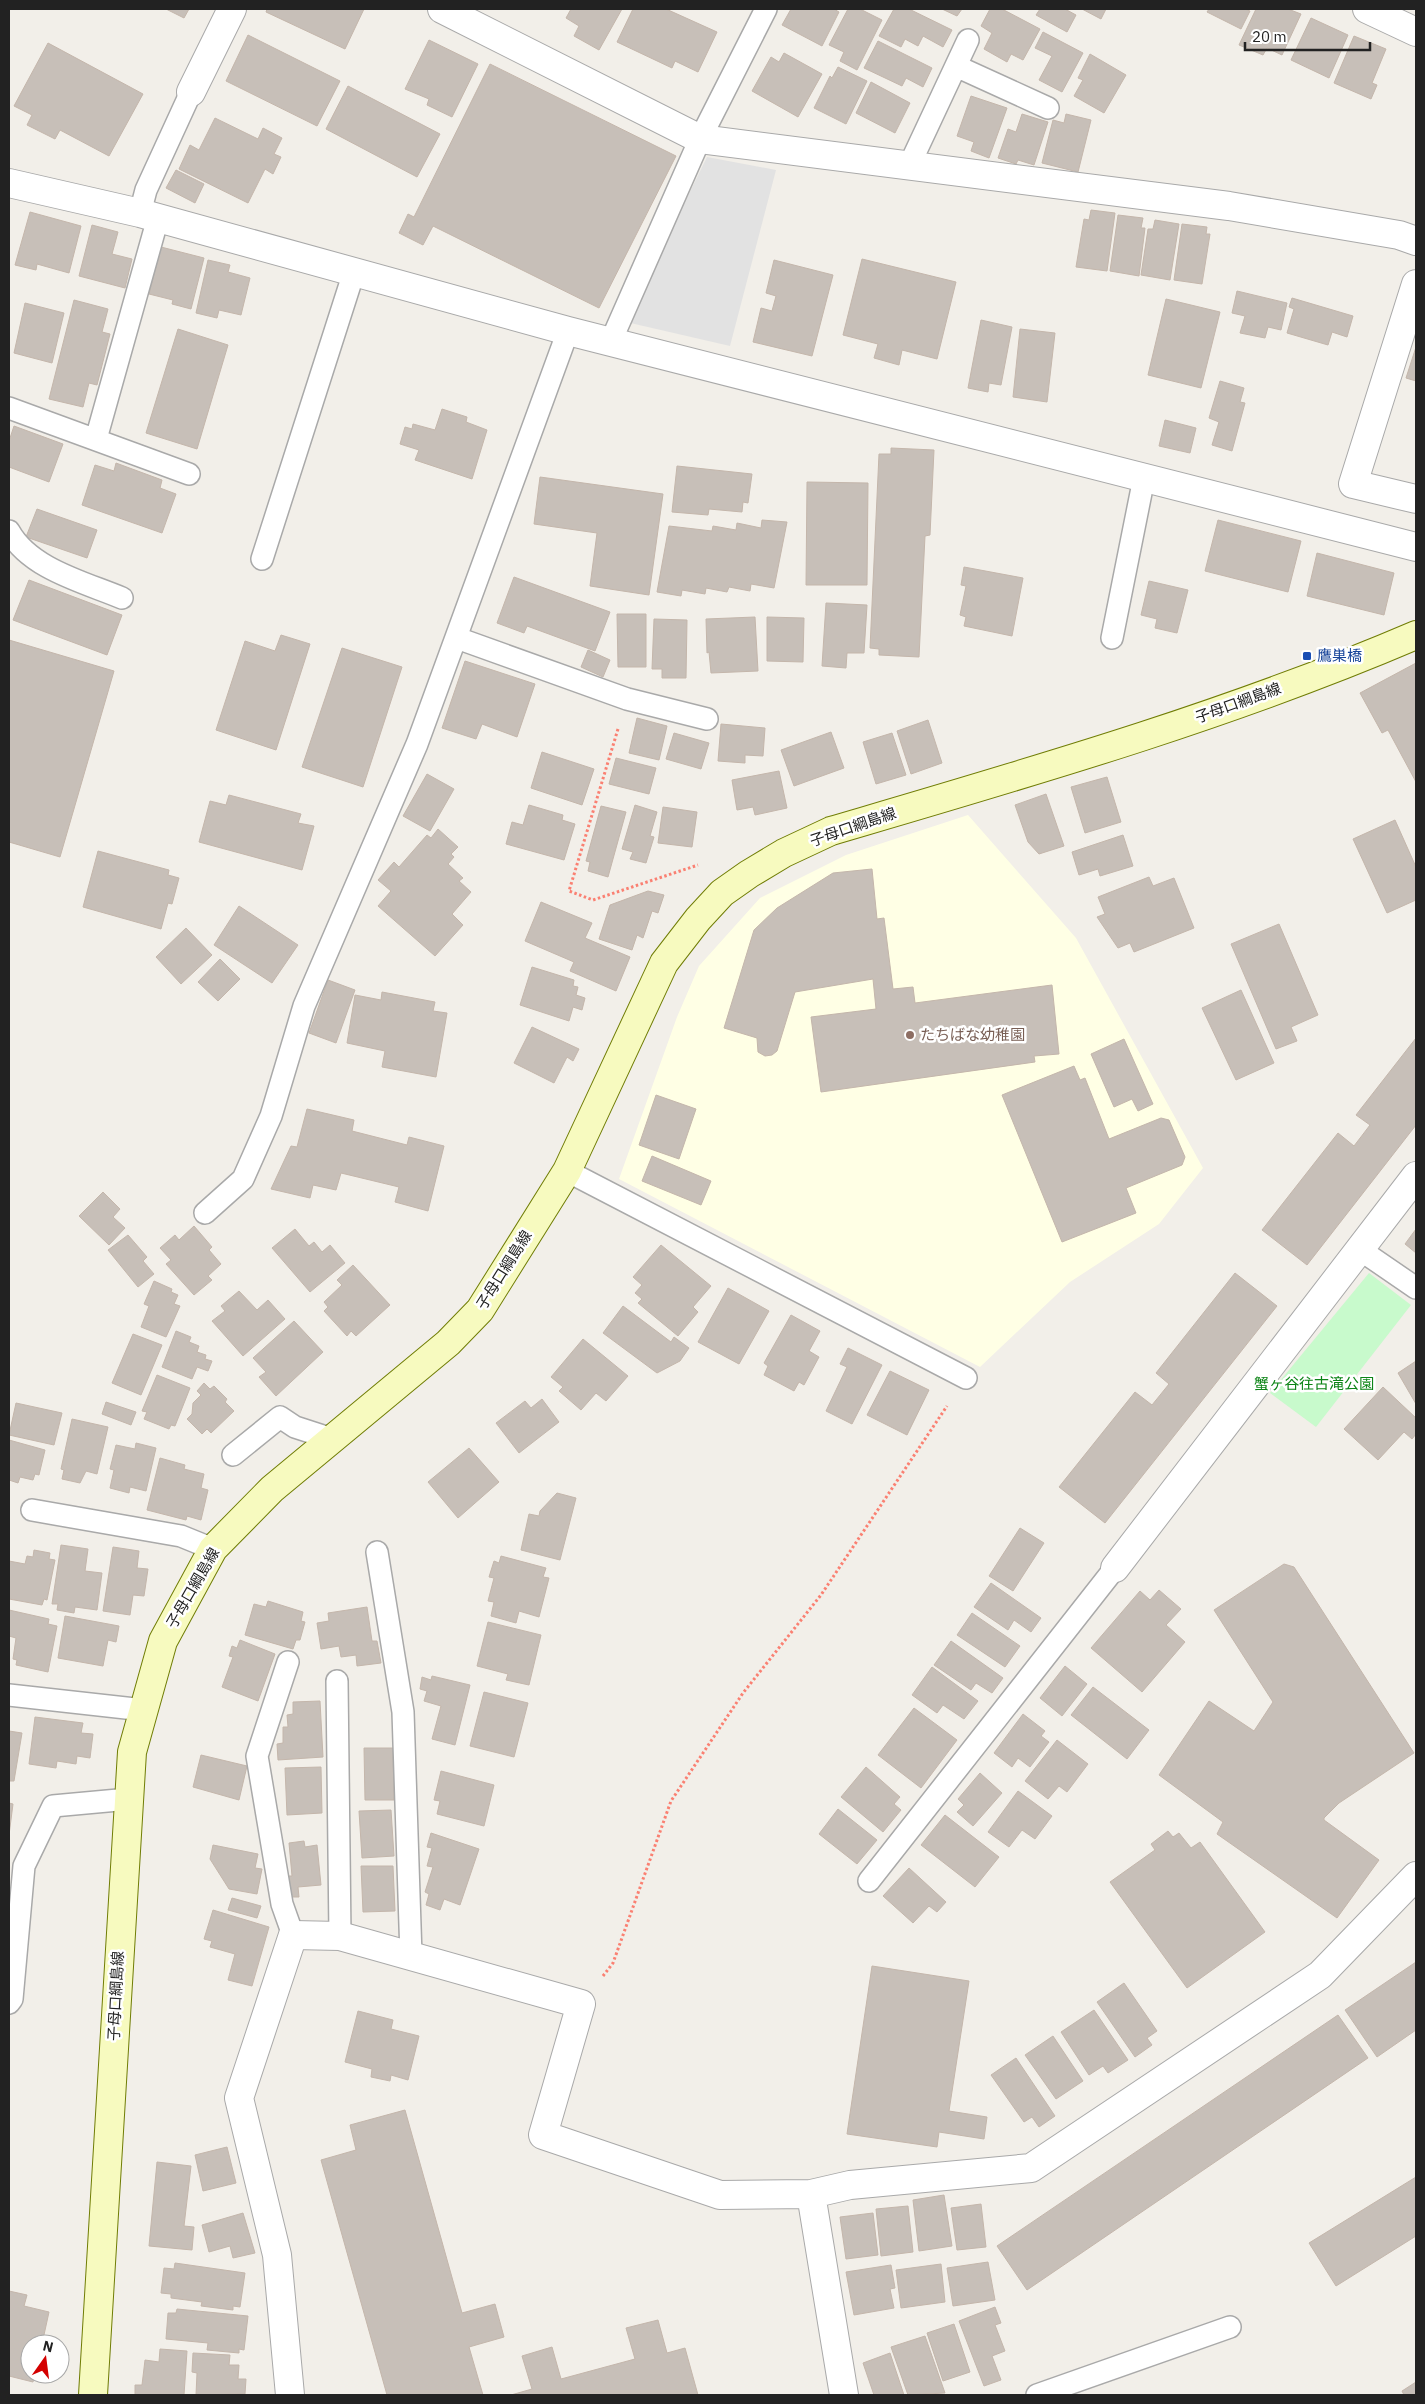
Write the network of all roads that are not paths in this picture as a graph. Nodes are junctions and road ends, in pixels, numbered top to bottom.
1 (232, 9) edge
2 (442, 9) edge
3 (766, 9) edge
4 (1367, 9) edge
5 (1416, 32) edge
6 (968, 40) dead end
7 (956, 66) junction
8 (192, 92) joint
9 (1048, 108) dead end
10 (700, 139) junction
11 (909, 166) junction
12 (9, 183) edge
13 (149, 216) junction
14 (1416, 241) edge
15 (354, 272) junction
16 (1416, 284) edge
17 (568, 331) junction
18 (611, 341) junction
19 (9, 408) edge
20 (96, 439) junction
21 (189, 474) dead end
22 (1144, 478) junction
23 (1416, 499) edge
24 (9, 531) edge
25 (1416, 547) edge
26 (262, 559) dead end
27 (122, 598) dead end
28 (1416, 635) edge
29 (457, 638) junction
30 (1112, 638) dead end
31 (707, 719) dead end
32 (567, 1170) junction
33 (1416, 1176) edge
34 (205, 1213) dead end
35 (1359, 1248) junction
36 (1416, 1288) edge
37 (966, 1378) road end
38 (332, 1439) junction
39 (233, 1454) dead end
40 (32, 1510) dead end
41 (213, 1549) junction
42 (377, 1552) dead end
43 (1116, 1568) joint
44 (288, 1662) dead end
45 (337, 1681) dead end
46 (9, 1695) edge
47 (144, 1710) junction
48 (129, 1799) junction
49 (1416, 1876) edge
50 (869, 1881) dead end
51 (293, 1935) junction
52 (340, 1936) junction
53 (411, 1956) junction
54 (9, 2003) edge
55 (811, 2194) junction
56 (1230, 2327) dead end
57 (93, 2395) edge
58 (290, 2395) edge
59 (844, 2395) edge
60 (1037, 2395) edge

1 - 8 street
2 - 10 street
3 - 10 lane
4 - 5 street
6 - 7 lane
7 - 9 lane
7 - 11 lane
8 - 13 lane
10 - 11 street
10 - 18 lane
11 - 14 street
12 - 13 street
13 - 15 street
13 - 20 lane
15 - 17 street
15 - 26 lane
16 - 23 street
17 - 18 street
17 - 29 lane
18 - 22 street
19 - 20 lane
20 - 21 lane
22 - 25 street
22 - 30 lane
24 - 27 lane
28 - 32 main road, 子母口綱島線
29 - 31 lane
29 - 34 lane
32 - 37 lane
32 - 38 main road, 子母口綱島線
33 - 35 street
35 - 36 lane
35 - 43 street
38 - 39 lane
38 - 41 main road, 子母口綱島線
40 - 41 lane
41 - 47 main road, 子母口綱島線
42 - 53 lane
43 - 50 lane
44 - 51 lane
45 - 52 lane
46 - 47 lane
47 - 48 main road, 子母口綱島線
48 - 54 lane
48 - 57 main road, 子母口綱島線
49 - 55 street
51 - 52 street
51 - 58 street
52 - 53 street
53 - 55 street
55 - 59 street
56 - 60 lane

